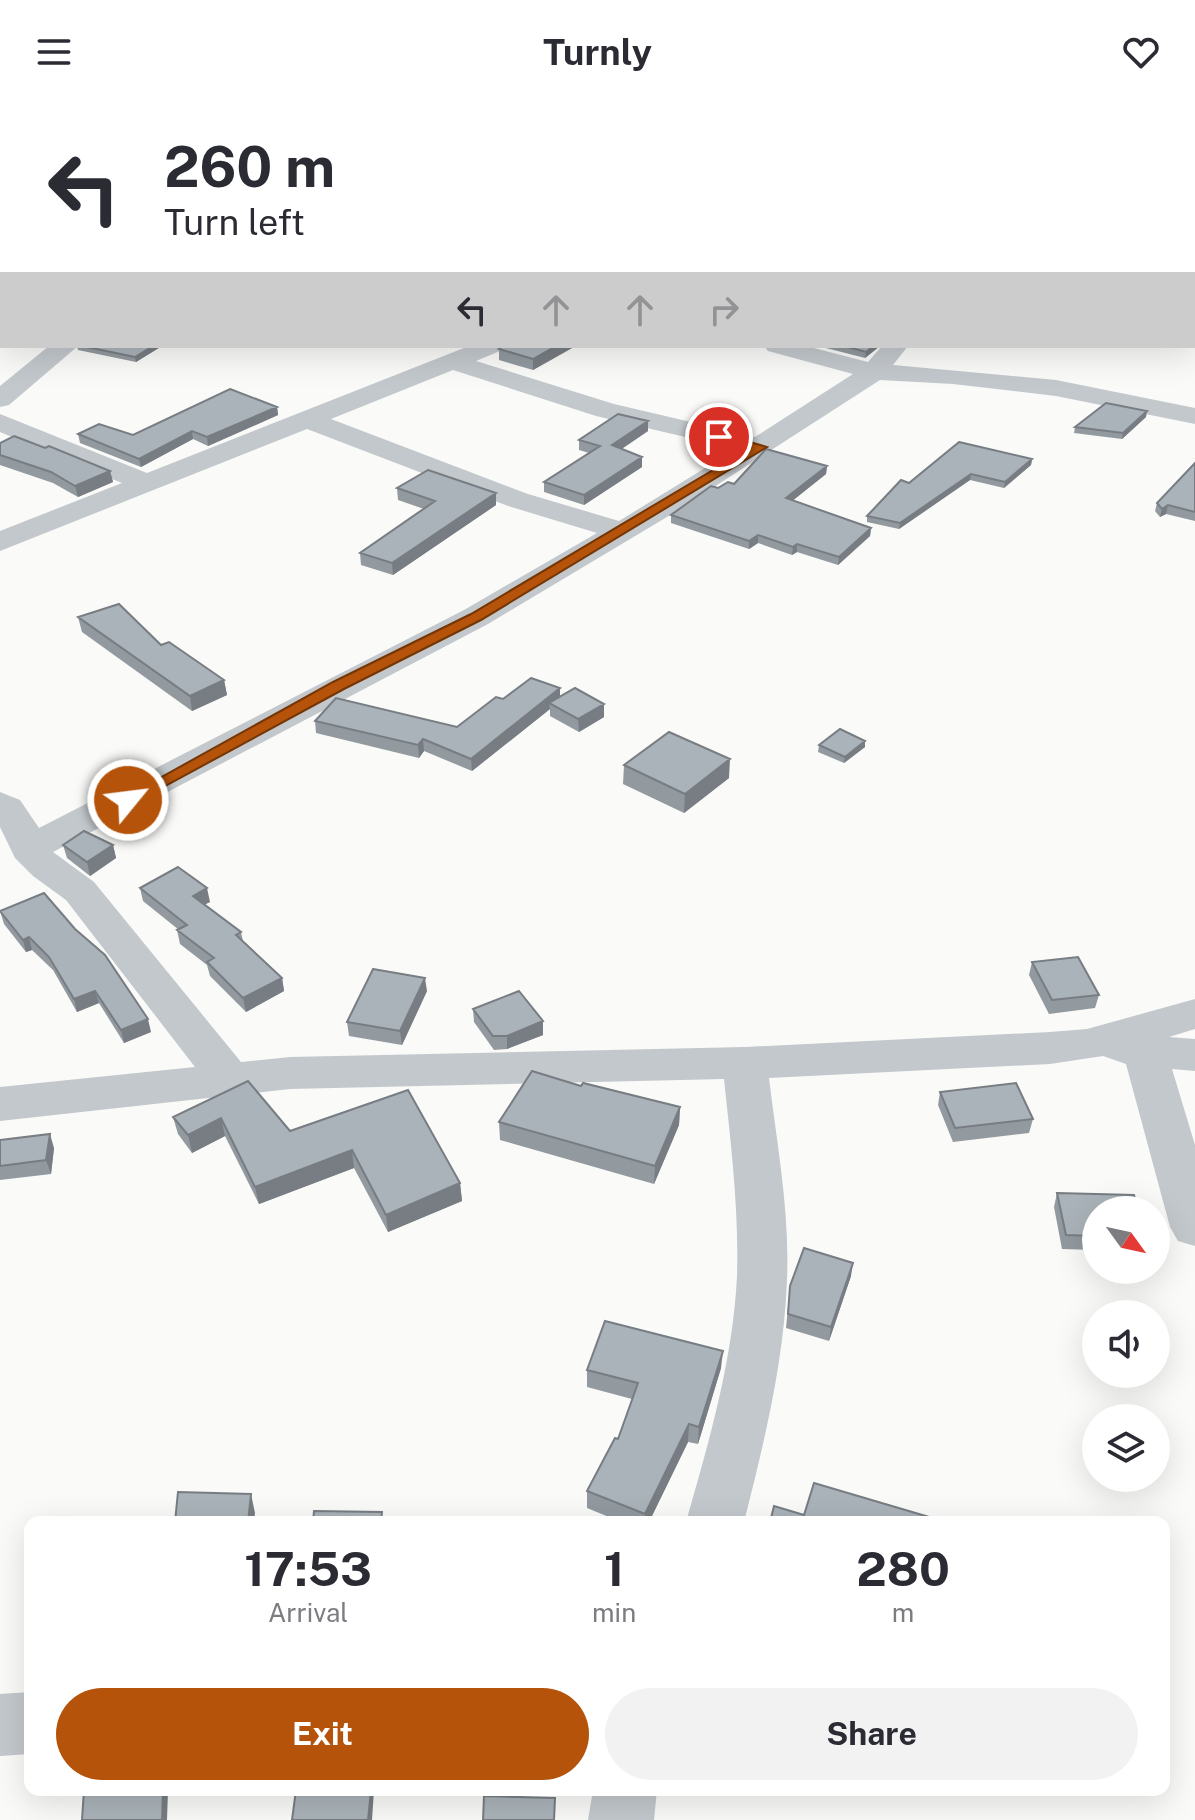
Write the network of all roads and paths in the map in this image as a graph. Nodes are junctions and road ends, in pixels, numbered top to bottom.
1 (63, 348) edge
2 (486, 348) edge
3 (784, 348) edge
4 (893, 348) edge
5 (453, 362) junction
6 (874, 372) junction
7 (0, 399) edge
8 (1195, 416) edge
9 (305, 419) junction
10 (0, 422) edge
11 (761, 447) junction
12 (146, 483) junction
13 (622, 531) junction
14 (0, 542) edge
15 (0, 803) edge
16 (29, 849) junction
17 (1195, 1014) edge
18 (1087, 1045) junction
19 (1144, 1050) junction
20 (1195, 1055) edge
21 (745, 1063) junction
22 (229, 1079) junction
23 (0, 1104) edge
24 (1195, 1227) edge
25 (717, 1516) edge
26 (24, 1723) edge
27 (0, 1725) edge
28 (624, 1796) edge
29 (621, 1820) edge

1 - 7 street
2 - 5 street
3 - 6 street
4 - 6 street
5 - 9 street
5 - 11 street
6 - 8 street
6 - 11 street
9 - 12 street
9 - 13 street
10 - 12 street
11 - 13 street
12 - 14 street
13 - 16 street
15 - 16 street
16 - 22 street
17 - 18 street
18 - 19 street
18 - 21 street
19 - 20 street
19 - 24 street
21 - 22 street
21 - 25 street
22 - 23 street
26 - 27 street
28 - 29 street

